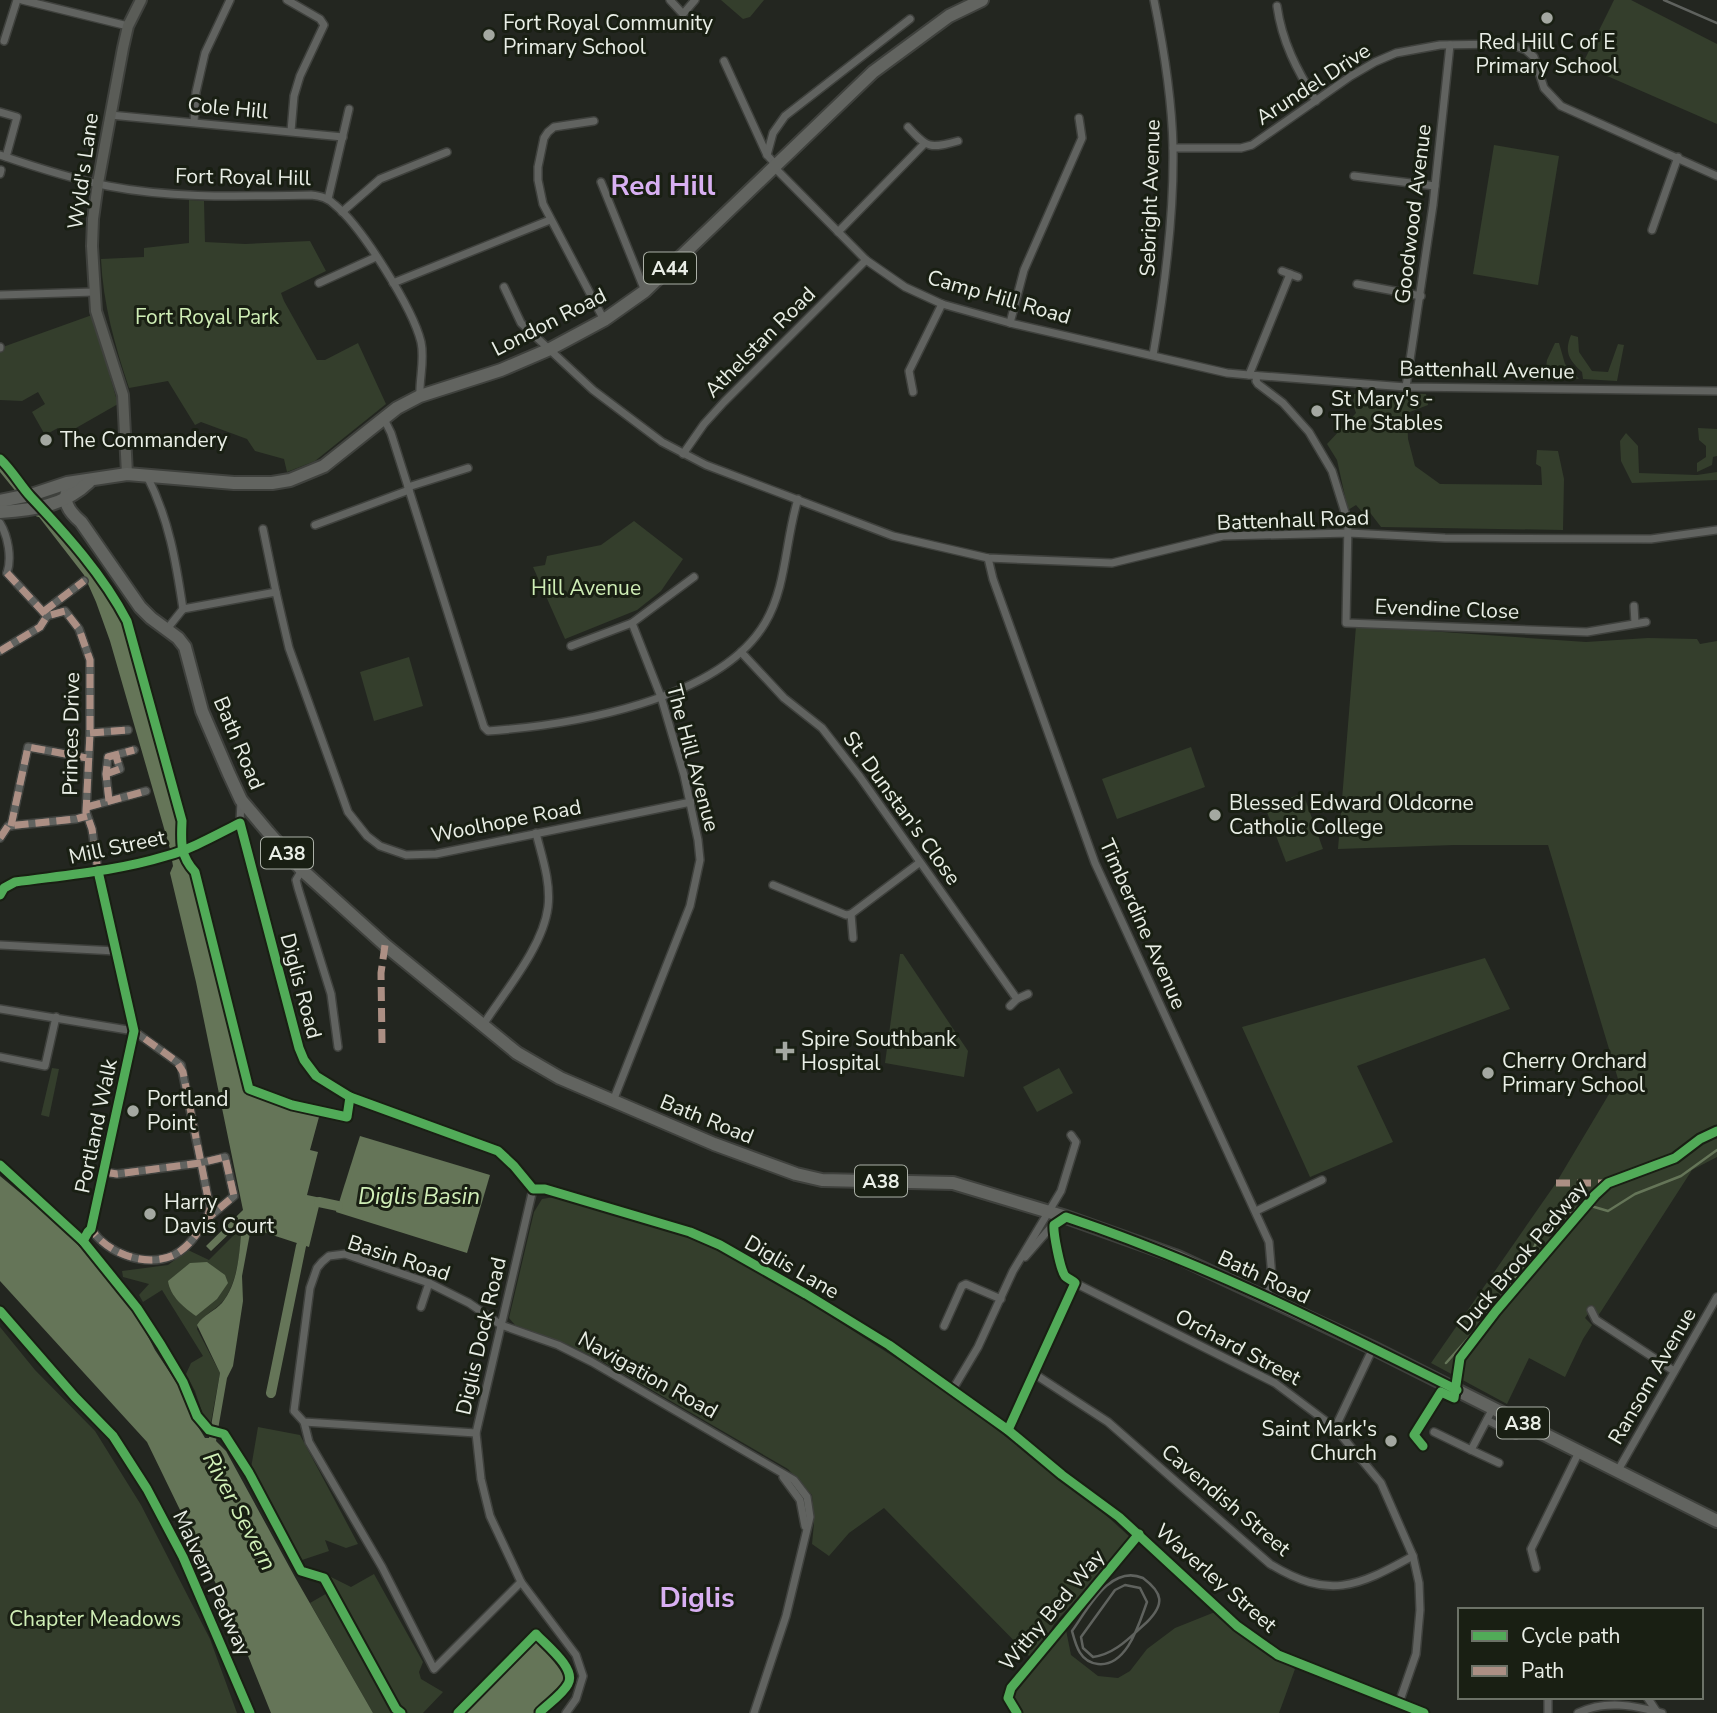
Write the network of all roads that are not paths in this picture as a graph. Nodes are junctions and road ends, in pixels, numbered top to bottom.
1 (20, 0) edge
2 (141, 0) edge
3 (230, 0) edge
4 (287, 0) edge
5 (670, 0) edge
6 (695, 0) edge
7 (982, 0) edge
8 (1154, 0) edge
9 (1277, 6) dead end
10 (909, 19) dead end
11 (128, 26) junction
12 (5, 42) edge
13 (1450, 45) junction
14 (724, 61) dead end
15 (1316, 101) junction
16 (349, 109) dead end
17 (0, 112) edge
18 (110, 115) junction
19 (1079, 118) dead end
20 (594, 121) dead end
21 (194, 122) junction
22 (908, 127) dead end
23 (290, 131) junction
24 (343, 137) junction
25 (958, 141) dead end
26 (924, 144) junction
27 (1173, 148) junction
28 (447, 152) dead end
29 (767, 155) junction
30 (3, 156) edge
31 (1678, 157) junction
32 (776, 167) junction
33 (1354, 176) dead end
34 (1717, 176) edge
35 (601, 182) dead end
36 (98, 183) junction
37 (1435, 186) junction
38 (328, 199) junction
39 (342, 212) junction
40 (550, 220) junction
41 (1652, 230) dead end
42 (838, 232) junction
43 (376, 257) junction
44 (866, 260) junction
45 (1290, 274) dead end
46 (319, 283) dead end
47 (393, 283) junction
48 (1357, 284) dead end
49 (504, 287) dead end
50 (645, 291) junction
51 (94, 292) junction
52 (0, 295) edge
53 (1420, 296) junction
54 (942, 304) junction
55 (604, 320) junction
56 (1010, 323) junction
57 (550, 349) junction
58 (1153, 355) junction
59 (1253, 376) junction
60 (1406, 387) junction
61 (1717, 391) edge
62 (913, 392) dead end
63 (420, 396) junction
64 (383, 417) junction
65 (684, 454) junction
66 (468, 468) dead end
67 (127, 474) junction
68 (154, 477) junction
69 (409, 489) junction
70 (69, 496) junction
71 (798, 499) junction
72 (0, 501) edge
73 (16, 507) junction
74 (0, 512) edge
75 (315, 525) dead end
76 (2, 526) edge
77 (263, 529) dead end
78 (1717, 530) edge
79 (1349, 533) junction
80 (988, 558) junction
81 (4, 574) edge
82 (694, 577) dead end
83 (84, 580) dead end
84 (276, 592) junction
85 (1634, 606) dead end
86 (183, 609) junction
87 (45, 614) junction
88 (1646, 622) dead end
89 (632, 623) junction
90 (1635, 623) junction
91 (167, 629) junction
92 (571, 646) dead end
93 (0, 651) edge
94 (741, 652) junction
95 (661, 697) junction
96 (128, 730) dead end
97 (90, 733) junction
98 (134, 750) dead end
99 (116, 756) junction
100 (87, 758) junction
101 (106, 774) junction
102 (146, 791) dead end
103 (241, 800) junction
104 (109, 801) junction
105 (691, 802) junction
106 (87, 807) junction
107 (88, 816) junction
108 (240, 823) junction
109 (10, 826) junction
110 (536, 833) junction
111 (0, 838) edge
112 (919, 863) junction
113 (302, 870) junction
114 (97, 871) junction
115 (773, 885) dead end
116 (0, 895) edge
117 (851, 914) junction
118 (853, 938) dead end
119 (0, 945) edge
120 (116, 951) junction
121 (1028, 994) dead end
122 (1017, 999) junction
123 (1010, 1006) dead end
124 (0, 1009) edge
125 (56, 1017) junction
126 (483, 1025) junction
127 (134, 1031) junction
128 (338, 1047) dead end
129 (0, 1057) edge
130 (612, 1101) junction
131 (1072, 1135) dead end
132 (200, 1163) junction
133 (104, 1172) junction
134 (1322, 1180) dead end
135 (533, 1189) junction
136 (1256, 1211) junction
137 (1050, 1212) junction
138 (1066, 1217) junction
139 (208, 1218) junction
140 (1013, 1271) junction
141 (1065, 1275) dead end
142 (429, 1283) junction
143 (1075, 1283) junction
144 (1717, 1297) edge
145 (1001, 1298) junction
146 (1267, 1298) junction
147 (421, 1307) dead end
148 (1591, 1310) dead end
149 (501, 1325) junction
150 (944, 1326) dead end
151 (1373, 1348) junction
152 (1674, 1371) junction
153 (1033, 1373) junction
154 (953, 1389) junction
155 (1493, 1408) junction
156 (1487, 1420) junction
157 (304, 1422) junction
158 (1335, 1428) junction
159 (1008, 1430) junction
160 (1434, 1432) dead end
161 (476, 1433) junction
162 (1516, 1435) dead end
163 (1471, 1450) junction
164 (1579, 1452) junction
165 (1499, 1463) dead end
166 (1617, 1472) junction
167 (1717, 1521) edge
168 (1413, 1556) junction
169 (1536, 1568) dead end
170 (521, 1582) junction
171 (1615, 1699) edge
172 (1399, 1703) junction
173 (1610, 1703) junction
174 (1659, 1712) edge
175 (566, 1713) edge
176 (754, 1713) edge
177 (1424, 1713) edge
178 (1578, 1713) edge

1 - 11 street
1 - 12 street
2 - 11 street, Wyld's Lane
3 - 21 street
4 - 23 street
5 - 6 street
7 - 32 main road, London Road / A44
8 - 27 street, Sebright Avenue
9 - 15 street
10 - 29 street
11 - 18 street, Wyld's Lane
13 - 15 street, Arundel Drive
13 - 31 street, Arundel Drive
13 - 37 street, Goodwood Avenue
14 - 29 street
15 - 27 street, Arundel Drive
16 - 24 street
17 - 30 street
18 - 21 street, Cole Hill
18 - 36 street, Wyld's Lane
19 - 56 street
20 - 40 street
21 - 23 street, Cole Hill
22 - 26 street
23 - 24 street, Cole Hill
24 - 38 street
25 - 26 street
26 - 42 street
27 - 58 street, Sebright Avenue
28 - 39 street
29 - 32 street, Camp Hill Road
30 - 36 street, Fort Royal Hill
31 - 34 street, Arundel Drive
31 - 41 street
32 - 42 street, Camp Hill Road
32 - 50 main road, London Road / A44
33 - 37 street
35 - 50 street
36 - 38 street, Fort Royal Hill
36 - 51 street, Wyld's Lane
37 - 53 street, Goodwood Avenue
38 - 39 street, Fort Royal Hill
39 - 43 street, Fort Royal Hill
40 - 47 street
40 - 55 street
42 - 44 street, Camp Hill Road
43 - 46 street
43 - 47 street, Fort Royal Hill
44 - 54 street, Camp Hill Road
44 - 65 street, Athelstan Road
45 - 59 street
47 - 63 street, Fort Royal Hill
48 - 53 street
49 - 57 street, Battenhall Road
50 - 55 main road, London Road / A44
51 - 52 street
51 - 67 street, Wyld's Lane
53 - 60 street, Goodwood Avenue
54 - 56 street, Camp Hill Road
54 - 62 street
55 - 57 main road, London Road / A44
56 - 58 street, Camp Hill Road
57 - 63 main road, London Road / A44
57 - 65 street, Battenhall Road
58 - 59 street, Camp Hill Road
59 - 60 street, Battenhall Avenue
59 - 79 street
60 - 61 street, Battenhall Avenue
63 - 64 main road, London Road / A44
64 - 68 main road, London Road / A44
64 - 69 street
65 - 71 street, Battenhall Road
66 - 69 street
67 - 68 main road, A44
67 - 70 main road, A44
68 - 86 street
69 - 75 street
69 - 95 street
70 - 73 main road, A44
70 - 91 main road, A38
71 - 80 street, Battenhall Road
71 - 94 street
72 - 73 main road, A44
73 - 74 main road, A44
73 - 76 street
76 - 81 street
77 - 84 street, Woolhope Road
78 - 79 street, Battenhall Road
79 - 80 street, Battenhall Road
79 - 90 street, Evendine Close
80 - 136 street, Timberdine Avenue
81 - 87 street
82 - 89 street
83 - 87 street
84 - 86 street
84 - 110 street, Woolhope Road
85 - 90 street
86 - 91 street
87 - 93 street
87 - 97 street, Princes Drive
88 - 90 street, Evendine Close
89 - 92 street
89 - 95 street, The Hill Avenue
91 - 103 main road, Bath Road / A38
94 - 95 street
94 - 112 street, St. Dunstan's Close
95 - 105 street, The Hill Avenue
96 - 97 street
97 - 100 street, Princes Drive
98 - 99 street
99 - 101 street
99 - 101 street
100 - 106 street, Princes Drive
100 - 109 street
101 - 104 street
102 - 104 street
103 - 108 street
103 - 113 main road, Bath Road / A38
104 - 106 street
105 - 110 street, Woolhope Road
105 - 130 street, The Hill Avenue
106 - 107 street, Princes Drive
107 - 109 street
107 - 114 street, Princes Drive
108 - 114 street, Mill Street
108 - 135 street, Diglis Road
109 - 111 street
110 - 126 street
112 - 117 street
112 - 122 street, St. Dunstan's Close
113 - 126 main road, Bath Road / A38
113 - 128 street
114 - 116 street, Mill Street
114 - 120 street, Princes Drive
115 - 117 street
117 - 118 street
119 - 120 street
120 - 127 street, Princes Drive
121 - 122 street
122 - 123 street
124 - 125 street
125 - 127 street
125 - 129 street
126 - 130 main road, Bath Road / A38
127 - 132 street
127 - 133 street, Portland Walk
130 - 137 main road, Bath Road / A38
131 - 137 street
132 - 133 street
132 - 139 street
132 - 139 street
133 - 139 street, Portland Walk
134 - 136 street
135 - 149 street, Diglis Dock Road
135 - 154 street, Diglis Lane
136 - 146 street, Timberdine Avenue
137 - 138 main road, Bath Road / A38
137 - 140 street
138 - 140 street
138 - 146 main road, Bath Road / A38
140 - 145 street
141 - 143 street, Orchard Street
142 - 147 street
142 - 149 street, Basin Road
142 - 157 street, Basin Road
143 - 153 street
143 - 158 street, Orchard Street
144 - 152 street, Ransom Avenue
145 - 150 street
145 - 154 street
146 - 151 main road, Bath Road / A38
148 - 152 street
149 - 161 street, Diglis Dock Road
149 - 176 street, Navigation Road
151 - 155 main road, Bath Road / A38
151 - 158 street
152 - 166 street, Ransom Avenue
153 - 159 street
153 - 168 street, Cavendish Street
154 - 159 street, Diglis Lane
155 - 156 street
155 - 164 main road, Bath Road / A38
156 - 162 street
156 - 163 street
157 - 161 street
157 - 170 street
158 - 168 street, Orchard Street
159 - 172 street, Waverley Street
160 - 163 street
161 - 170 street, Diglis Dock Road
163 - 165 street
164 - 166 main road, Bath Road / A38
164 - 169 street
166 - 167 main road, Bath Road / A38
168 - 172 street, Orchard Street
170 - 175 street, Diglis Dock Road
171 - 173 street
172 - 177 street, Waverley Street
173 - 174 street
173 - 178 street

